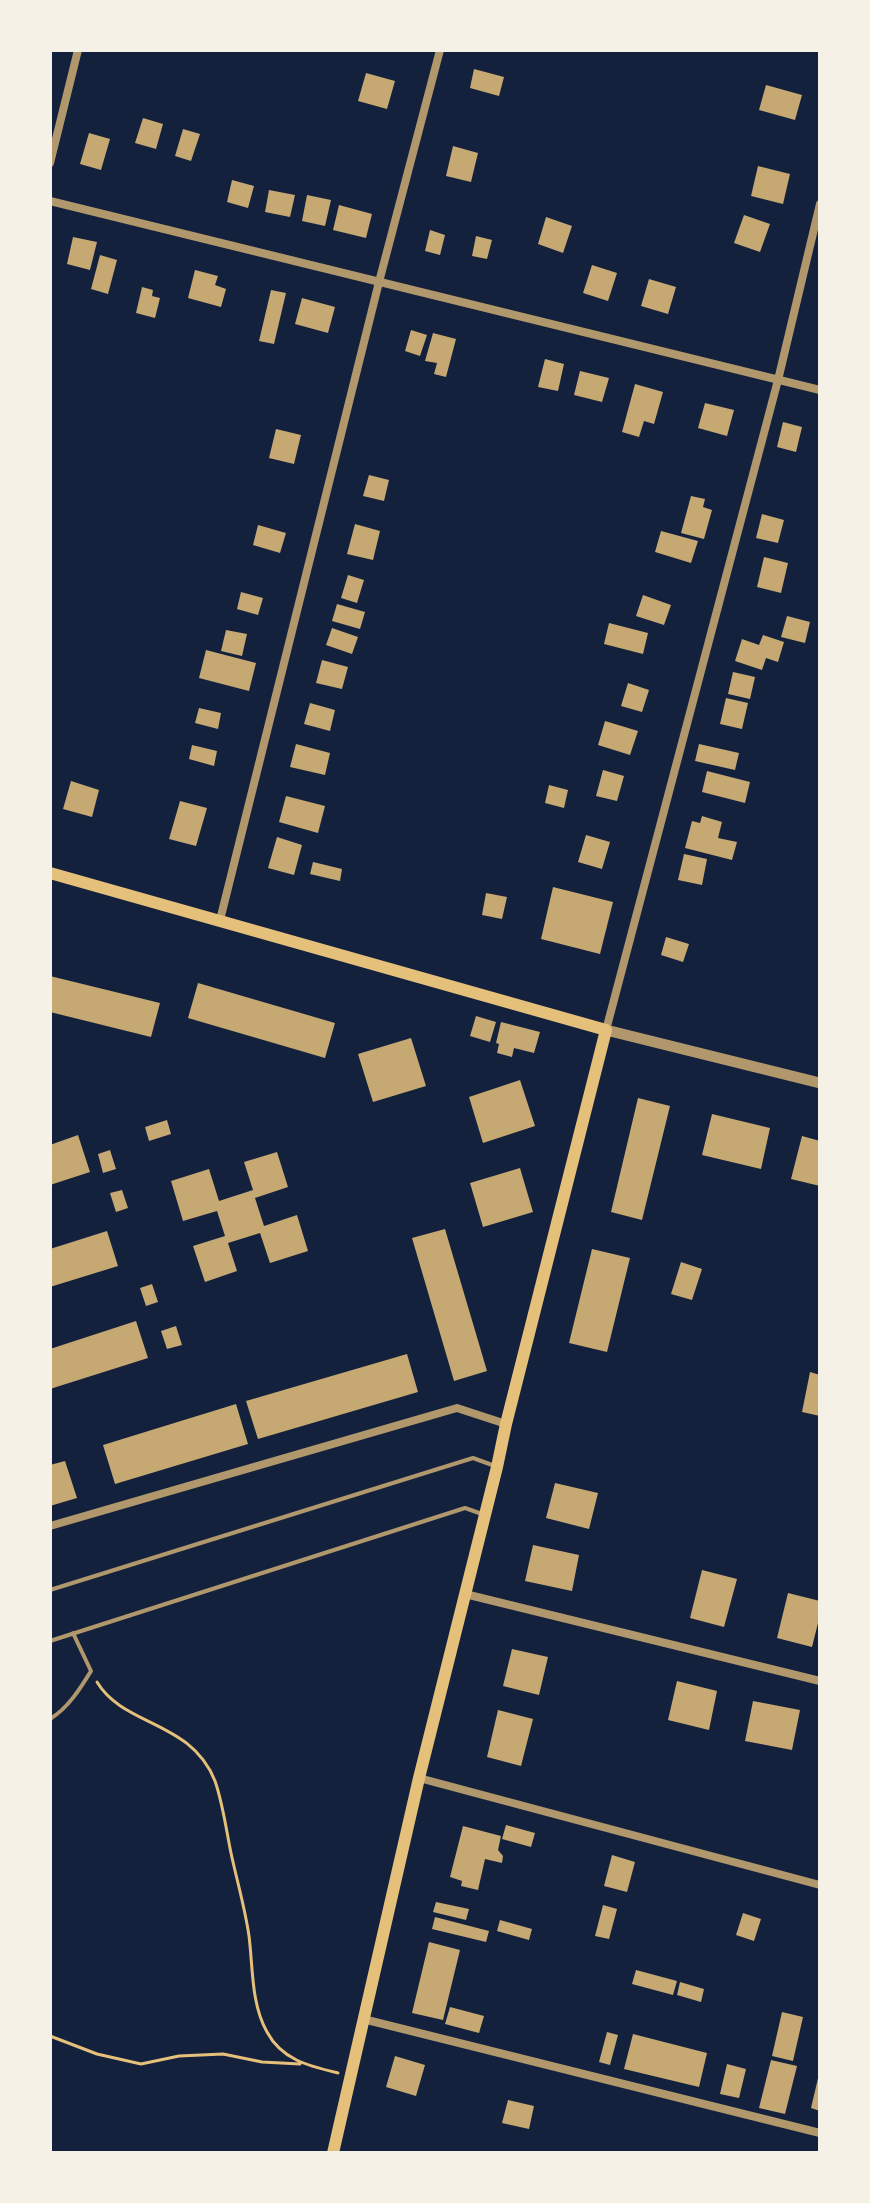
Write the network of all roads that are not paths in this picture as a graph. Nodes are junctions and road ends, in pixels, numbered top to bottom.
1 (78, 50) edge
2 (440, 50) edge
3 (50, 163) edge
4 (50, 201) edge
5 (820, 204) edge
6 (379, 282) junction
7 (778, 380) junction
8 (820, 390) edge
9 (50, 873) edge
10 (220, 920) junction
11 (606, 1030) junction
12 (820, 1083) edge
13 (506, 1424) junction
14 (497, 1467) junction
15 (485, 1515) junction
16 (50, 1526) edge
17 (50, 1590) edge
18 (465, 1594) junction
19 (73, 1633) junction
20 (50, 1641) edge
21 (820, 1681) edge
22 (50, 1719) edge
23 (419, 1778) junction
24 (820, 1885) edge
25 (363, 2019) junction
26 (820, 2133) edge
27 (333, 2153) edge

1 - 3 street
2 - 6 street
4 - 6 street
5 - 7 street
6 - 7 street
6 - 10 street
7 - 8 street
7 - 11 street
9 - 10 main road
10 - 11 main road
11 - 12 street
11 - 13 main road
13 - 14 main road
13 - 16 street
14 - 15 main road
14 - 17 lane
15 - 18 main road
15 - 19 lane
18 - 21 street
18 - 23 main road
19 - 20 lane
19 - 22 lane
23 - 24 street
23 - 25 main road
25 - 26 street
25 - 27 main road

